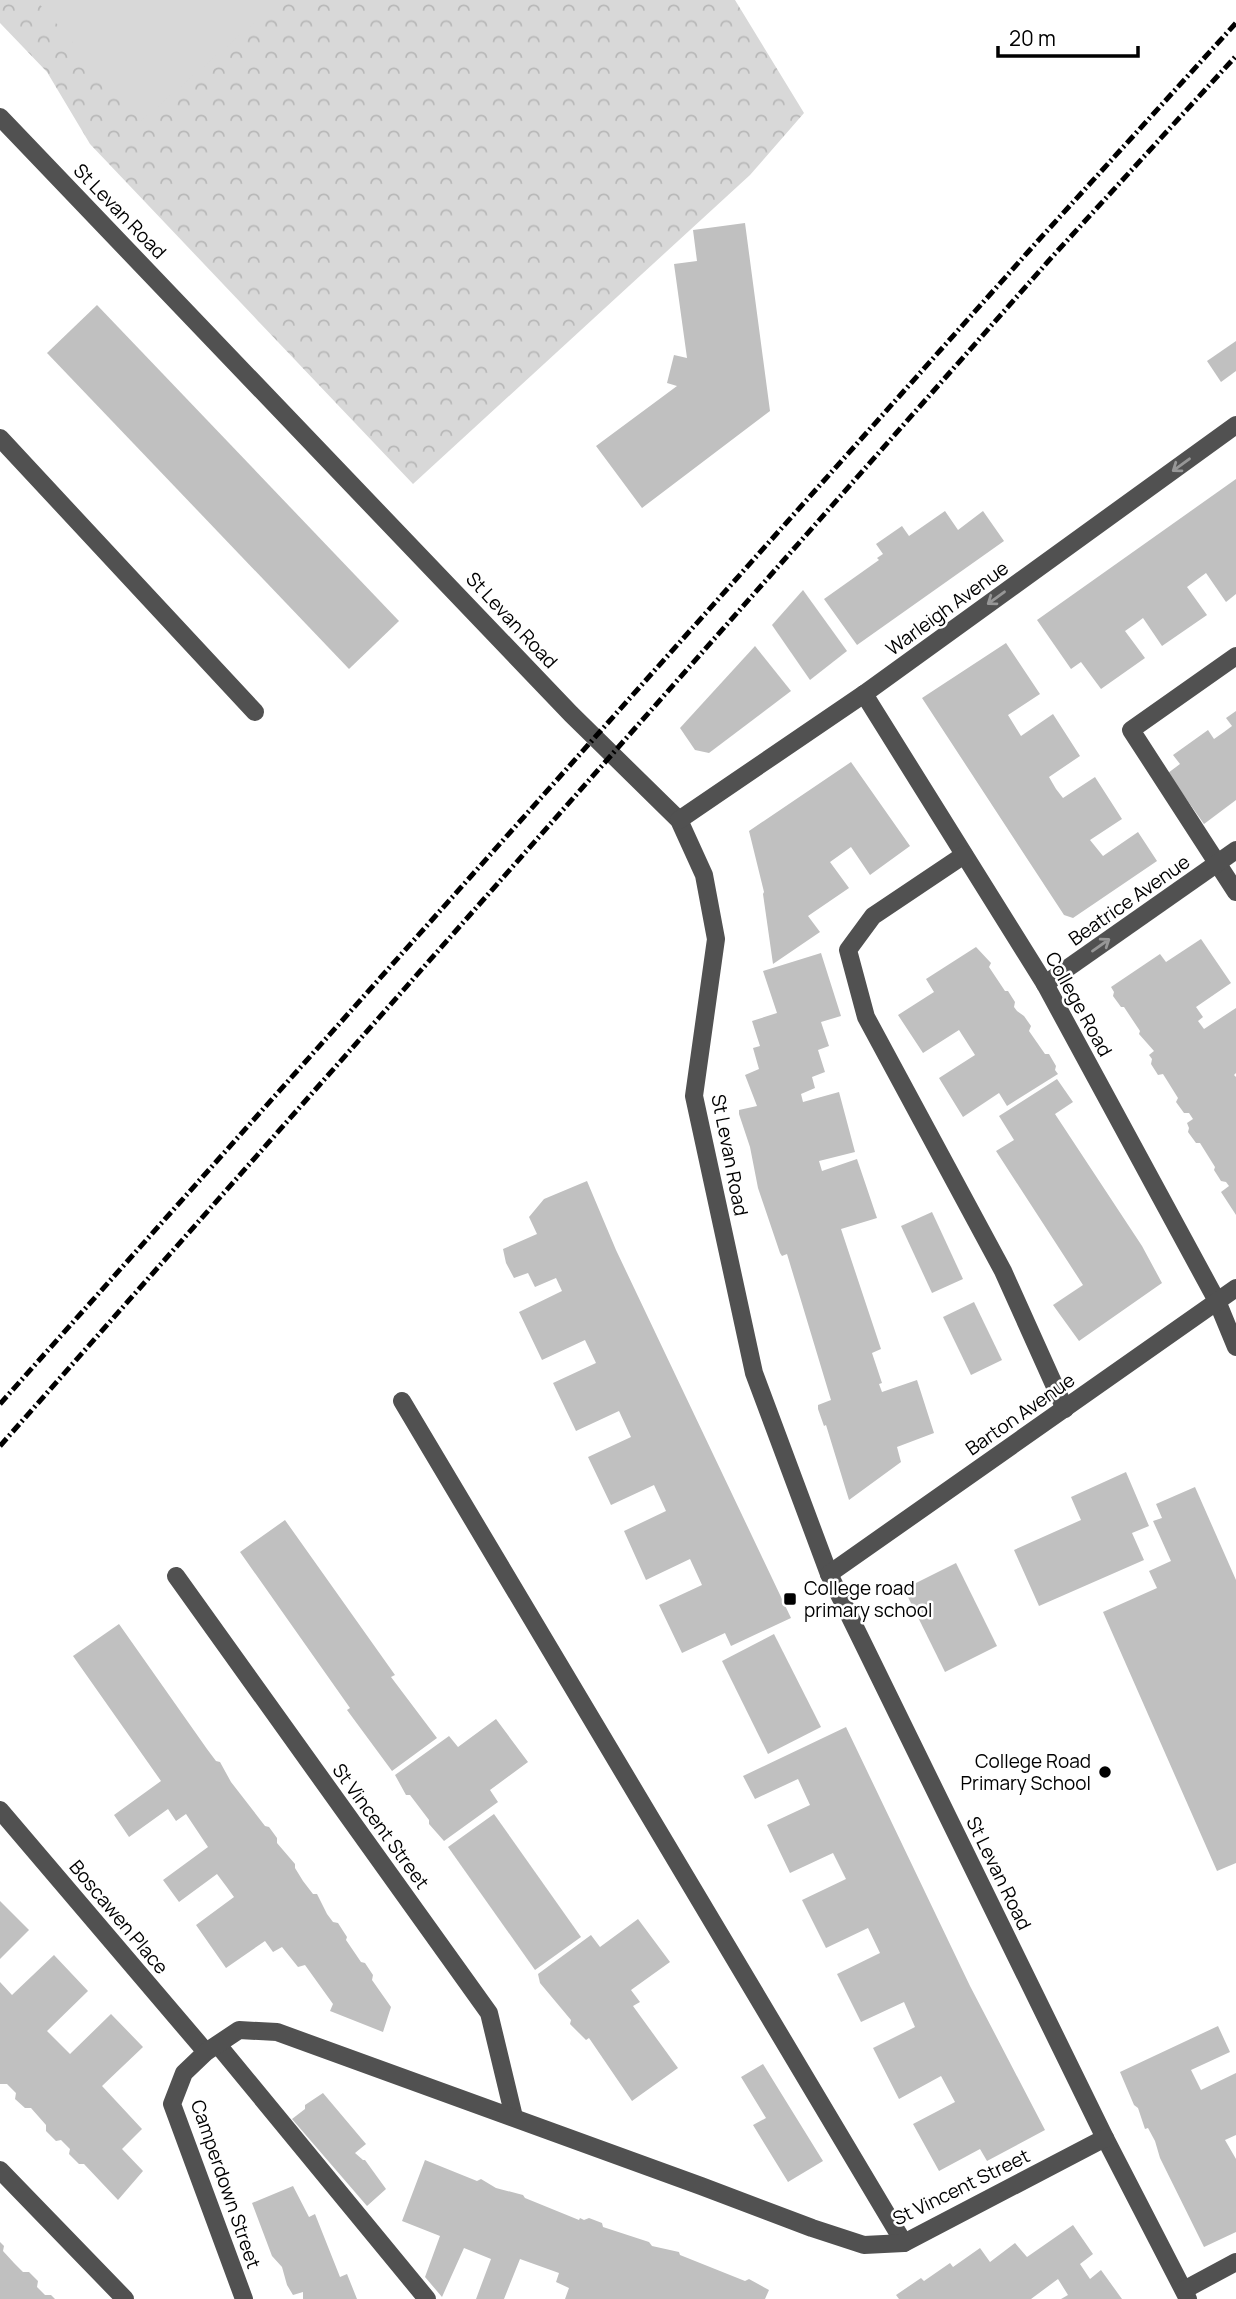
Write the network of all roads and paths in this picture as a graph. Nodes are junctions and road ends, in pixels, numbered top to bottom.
1 (0, 117) edge
2 (1236, 425) edge
3 (0, 438) edge
4 (1236, 656) edge
5 (864, 694) junction
6 (255, 712) dead end
7 (679, 820) junction
8 (1236, 850) edge
9 (964, 855) junction
10 (1216, 864) junction
11 (1236, 892) edge
12 (1045, 984) junction
13 (1236, 1288) edge
14 (1217, 1301) junction
15 (1236, 1347) edge
16 (402, 1401) dead end
17 (1065, 1409) junction
18 (829, 1574) junction
19 (176, 1576) dead end
20 (0, 1810) edge
21 (212, 2048) junction
22 (514, 2117) junction
23 (1105, 2138) junction
24 (0, 2170) edge
25 (904, 2243) junction
26 (1236, 2262) edge
27 (1186, 2294) edge
28 (125, 2299) edge
29 (244, 2299) edge
30 (427, 2299) edge

1 - 7 street, St Levan Road
2 -> 5 street, Warleigh Avenue
3 - 6 street
4 - 10 street
5 - 7 street, Warleigh Avenue
5 - 9 street, College Road
7 - 18 street, St Levan Road
8 - 10 street, Beatrice Avenue
9 - 12 street, College Road
9 - 17 street
10 - 11 street
12 -> 10 street, Beatrice Avenue
12 - 14 street, College Road
13 - 14 street, Barton Avenue
14 - 15 street, College Road
14 - 17 street, Barton Avenue
16 - 25 street
17 - 18 street, Barton Avenue
18 - 23 street, St Levan Road
19 - 22 street, St Vincent Street
20 - 21 street, Boscawen Place
21 - 22 street, St Vincent Street
21 - 29 street, Camperdown Street
21 - 30 street, Boscawen Place
22 - 25 street, St Vincent Street
23 - 25 street, St Vincent Street
23 - 27 street, St Levan Road
24 - 28 street
26 - 27 street

